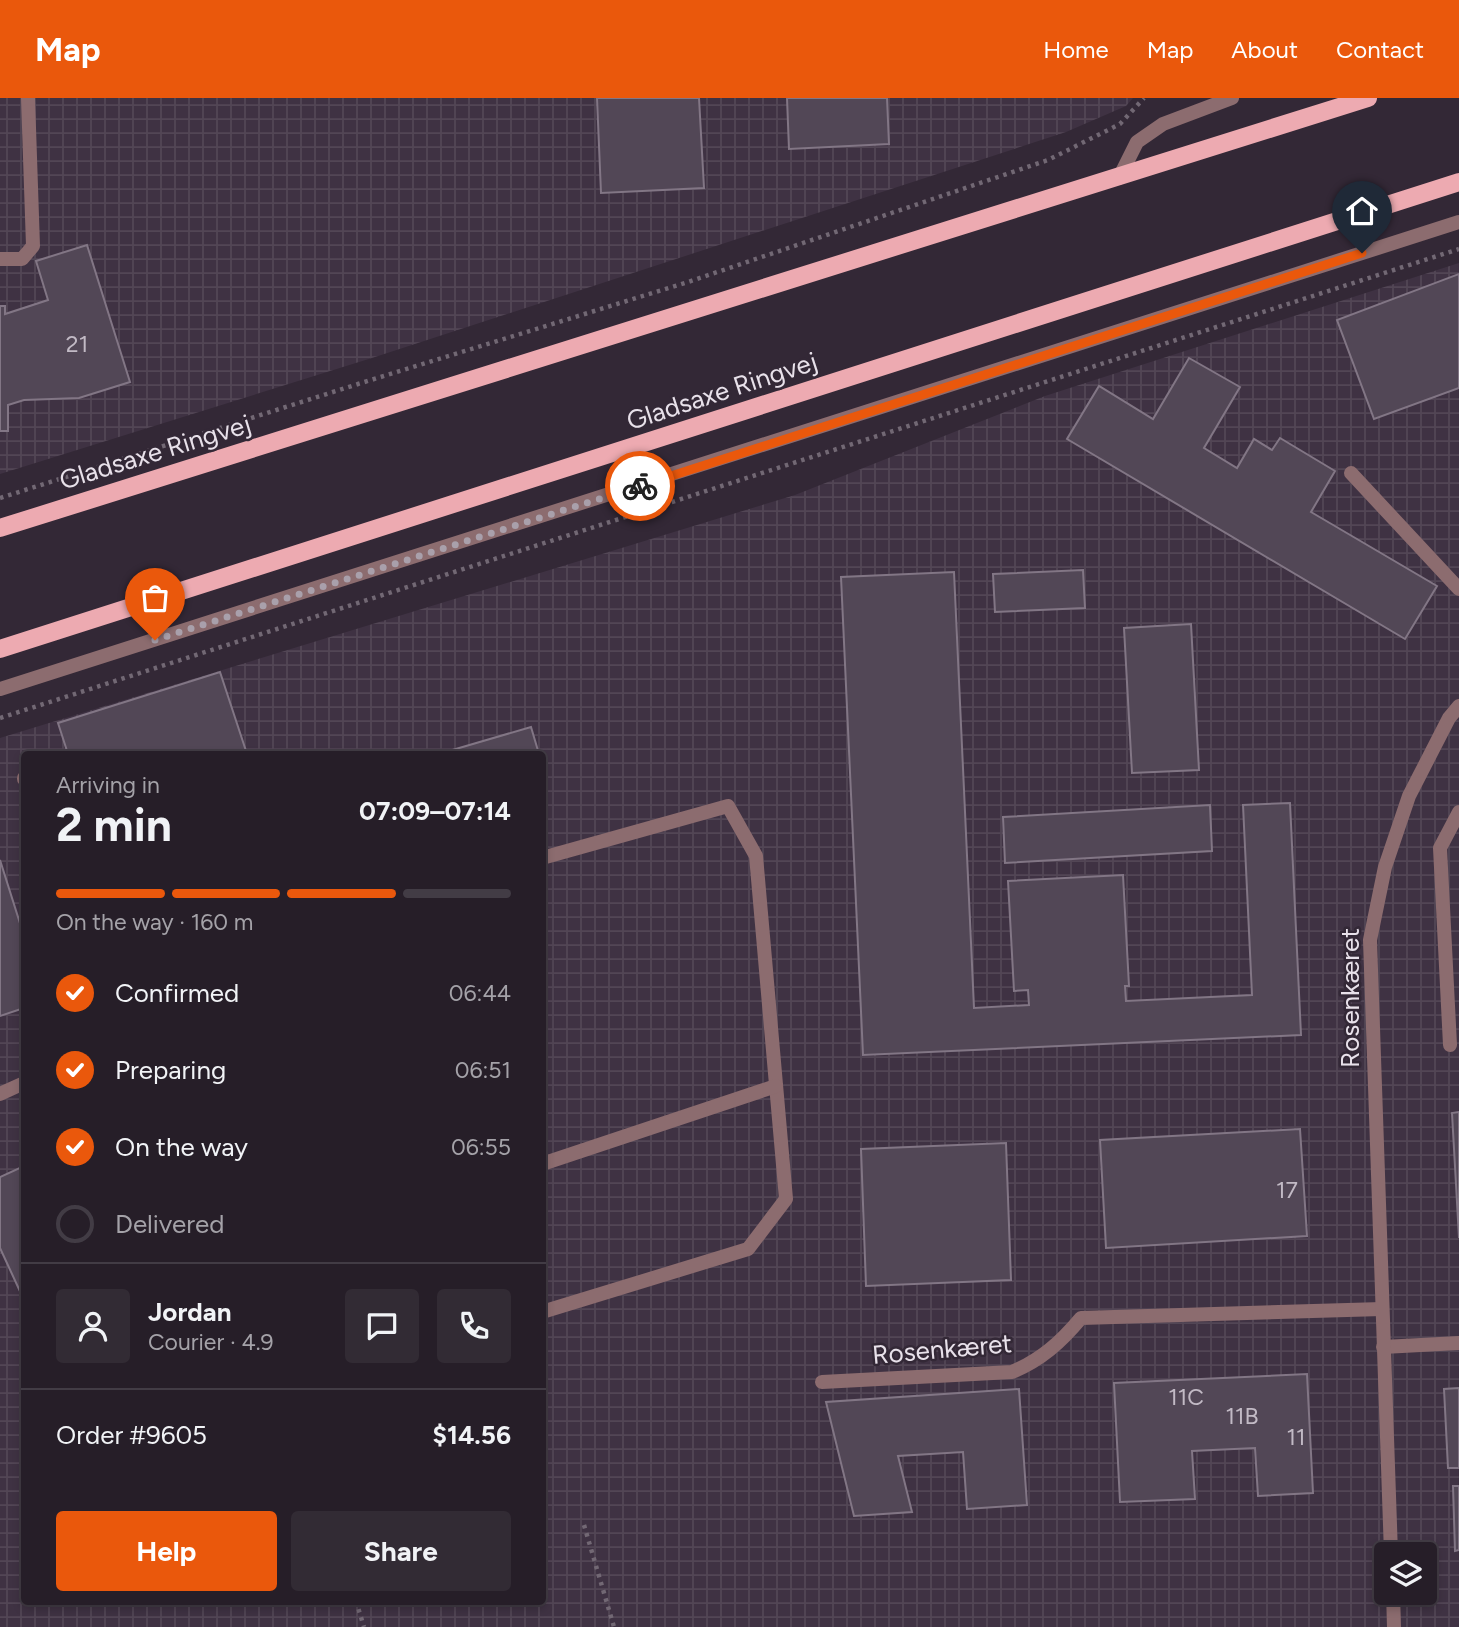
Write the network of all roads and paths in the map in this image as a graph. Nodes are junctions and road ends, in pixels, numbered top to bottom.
1 (28, 98) edge
2 (1144, 98) edge
3 (1232, 98) edge
4 (1368, 98) edge
5 (1119, 178) junction
6 (1459, 182) edge
7 (1459, 222) edge
8 (1459, 250) edge
9 (0, 259) edge
10 (1351, 473) dead end
11 (0, 498) edge
12 (0, 528) edge
13 (1459, 589) edge
14 (0, 649) edge
15 (0, 689) edge
16 (1459, 706) edge
17 (0, 718) edge
18 (1459, 812) edge
19 (546, 857) edge
20 (1450, 1045) dead end
21 (21, 1084) edge
22 (776, 1086) junction
23 (0, 1094) edge
24 (546, 1163) edge
25 (1382, 1309) junction
26 (546, 1311) edge
27 (1459, 1343) edge
28 (1383, 1347) junction
29 (822, 1382) dead end
30 (584, 1525) dead end
31 (1391, 1542) edge
32 (357, 1605) edge
33 (1393, 1605) edge
34 (364, 1627) edge
35 (614, 1627) edge
36 (1394, 1627) edge

1 - 9 street
2 - 11 path
3 - 5 street
4 - 5 main road, Gladsaxe Ringvej
5 - 12 main road, Gladsaxe Ringvej
6 - 14 main road, Gladsaxe Ringvej
7 - 15 street
8 - 17 path
10 - 13 street
16 - 25 street, Rosenkæret
18 - 20 street
19 - 22 street
21 - 23 street
22 - 24 street
22 - 26 street
25 - 28 street, Rosenkæret
25 - 29 street, Rosenkæret
27 - 28 street
28 - 31 street, Rosenkæret
30 - 35 path
32 - 34 path
33 - 36 street

